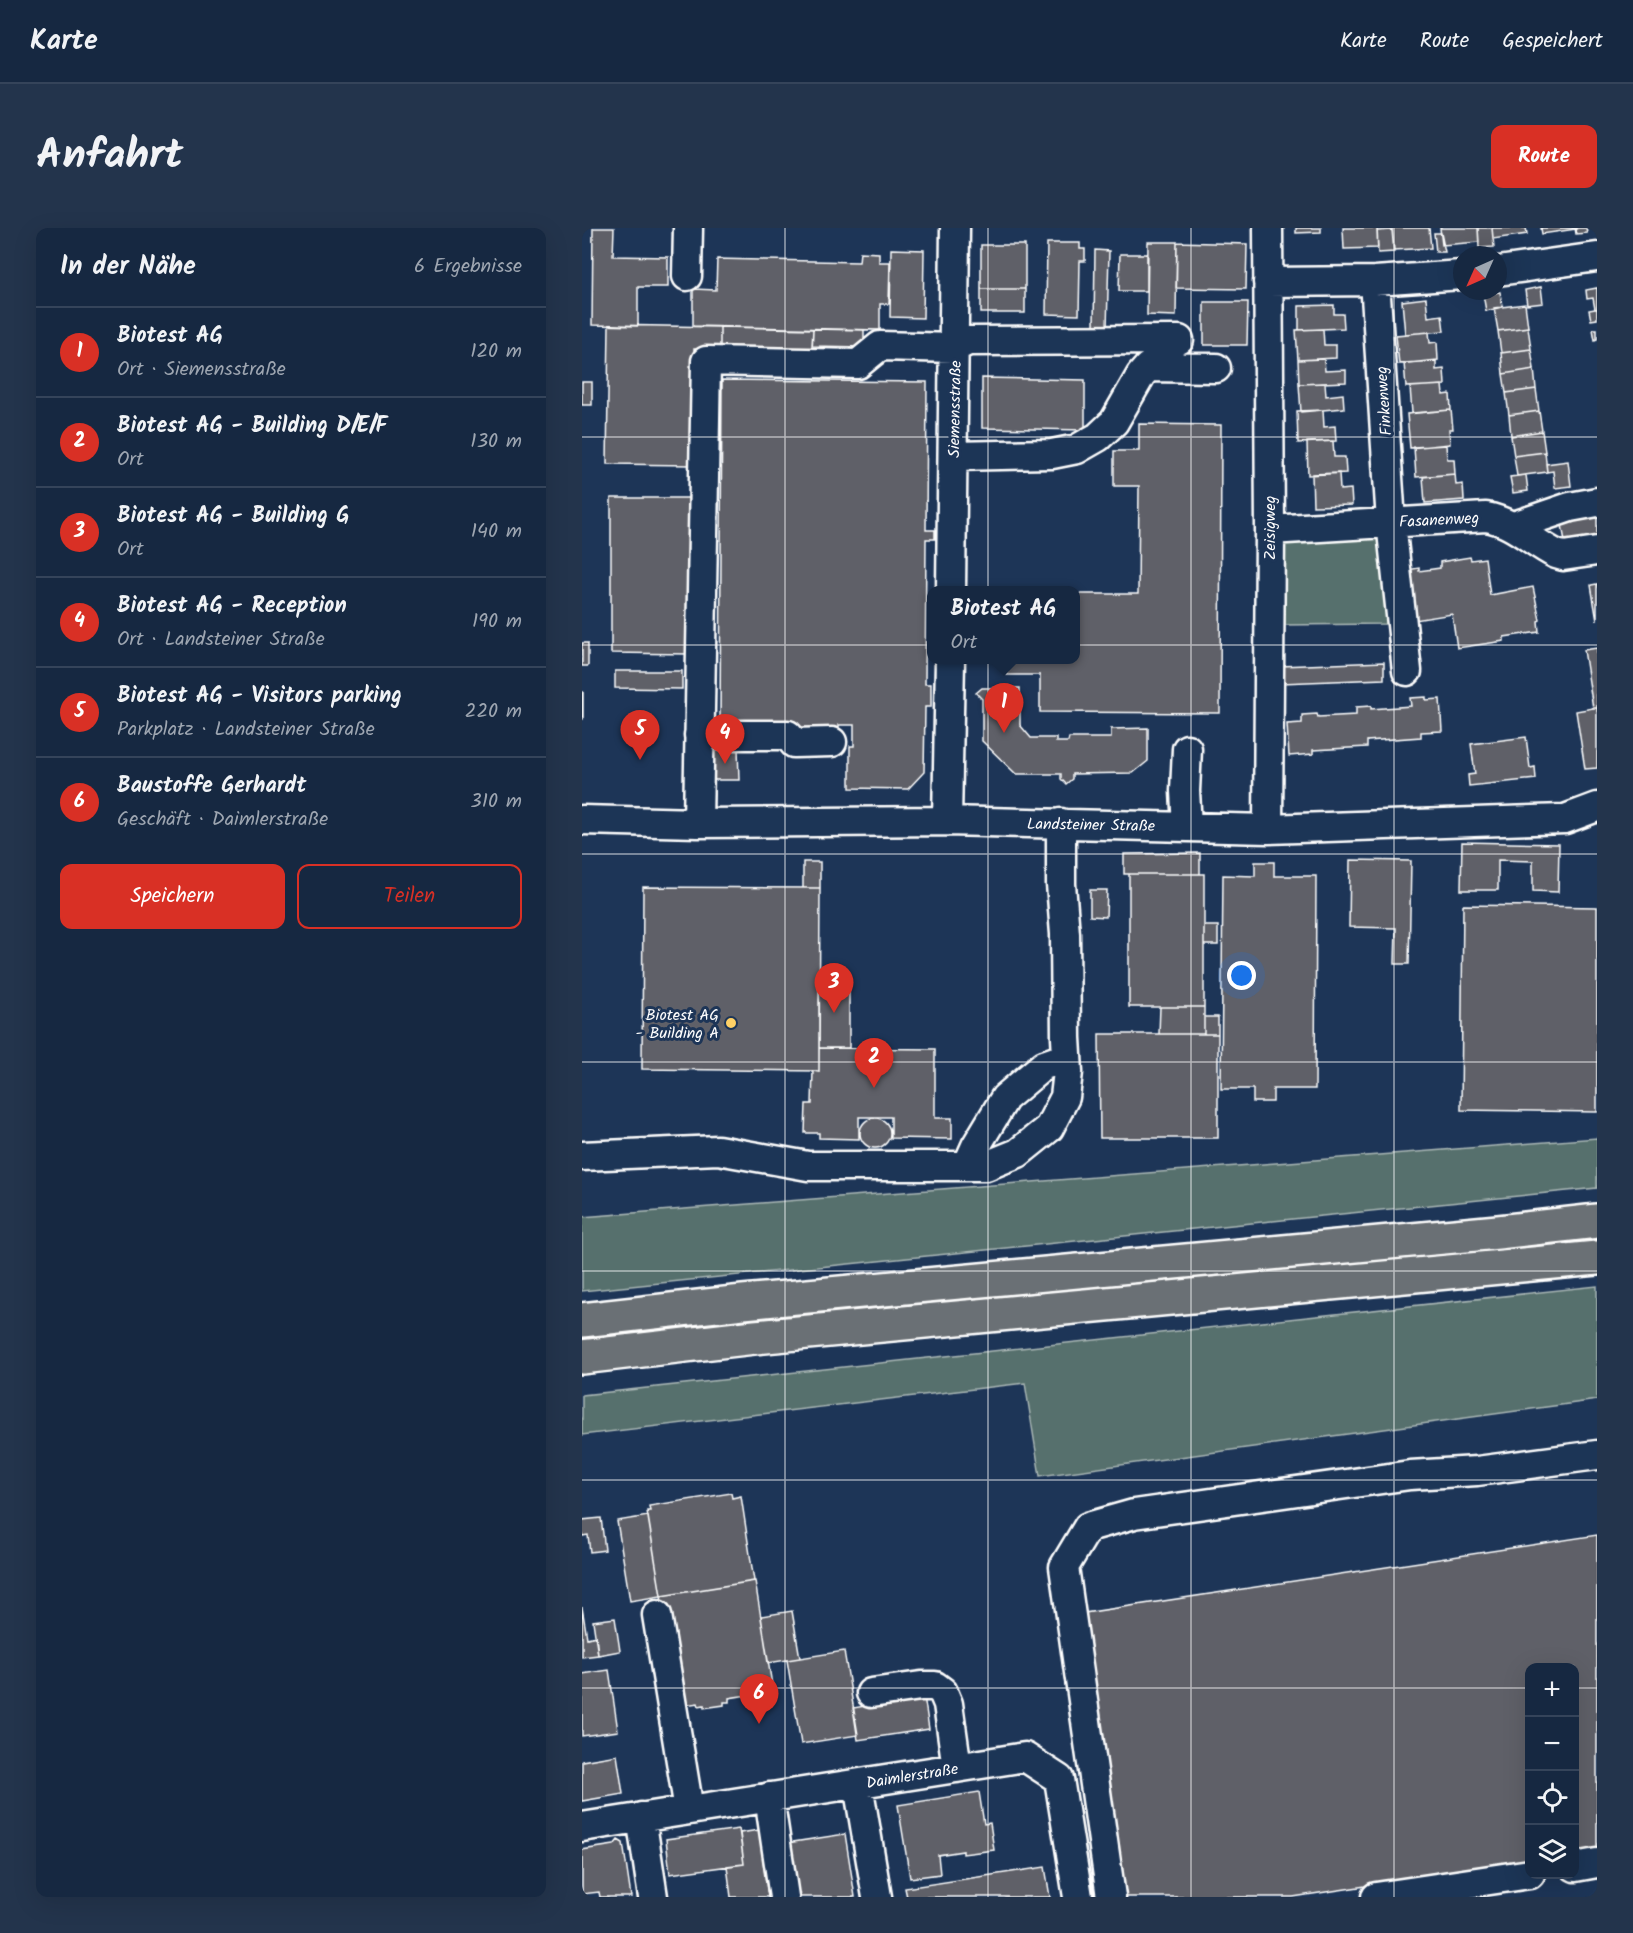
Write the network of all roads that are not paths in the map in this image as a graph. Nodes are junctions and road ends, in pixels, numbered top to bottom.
1 (687, 228) edge
2 (955, 228) edge
3 (1268, 228) edge
4 (1597, 257) edge
5 (1507, 270) edge
6 (687, 276) dead end
7 (1453, 276) edge
8 (1375, 281) junction
9 (1268, 282) junction
10 (1179, 340) dead end
11 (954, 348) junction
12 (1215, 368) dead end
13 (953, 456) junction
14 (1597, 502) edge
15 (1391, 522) junction
16 (1514, 526) junction
17 (1270, 530) junction
18 (1597, 551) edge
19 (951, 586) edge
20 (950, 664) edge
21 (1407, 670) dead end
22 (699, 735) junction
23 (832, 742) dead end
24 (1187, 749) dead end
25 (1597, 807) edge
26 (582, 820) edge
27 (947, 821) junction
28 (698, 822) junction
29 (1061, 823) junction
30 (1187, 827) junction
31 (1268, 829) junction
32 (1067, 1057) junction
33 (582, 1156) edge
34 (967, 1166) junction
35 (1597, 1221) edge
36 (1597, 1258) edge
37 (582, 1320) edge
38 (582, 1357) edge
39 (1597, 1455) edge
40 (657, 1615) dead end
41 (871, 1693) dead end
42 (957, 1768) junction
43 (858, 1784) junction
44 (769, 1797) junction
45 (689, 1810) junction
46 (641, 1817) junction
47 (582, 1827) edge
48 (1597, 1863) edge
49 (1579, 1866) edge
50 (1525, 1875) edge
51 (653, 1897) edge
52 (784, 1897) edge
53 (877, 1897) edge
54 (1078, 1897) edge
55 (1111, 1897) edge
56 (1376, 1897) edge

1 - 6 street
2 - 11 street, Siemensstraße
3 - 9 street, Zeisigweg
4 - 5 street
7 - 8 street
8 - 9 street
8 - 15 street, Finkenweg
9 - 17 street, Zeisigweg
10 - 11 street
11 - 13 street, Siemensstraße
11 - 22 street
12 - 13 street
13 - 19 street, Siemensstraße
14 - 16 street
15 - 16 street, Fasanenweg
15 - 17 street, Fasanenweg
15 - 21 street, Finkenweg
16 - 18 street, Fasanenweg
17 - 31 street, Zeisigweg
20 - 27 street
22 - 23 street
22 - 28 street
24 - 30 street
25 - 31 street, Landsteiner Straße
26 - 28 street, Landsteiner Straße
27 - 28 street, Landsteiner Straße
27 - 29 street, Landsteiner Straße
29 - 30 street, Landsteiner Straße
29 - 32 street
30 - 31 street, Landsteiner Straße
32 - 34 street
32 - 34 street
33 - 34 street
35 - 37 highway
36 - 38 highway
39 - 55 street
40 - 45 street
41 - 42 street
42 - 43 street, Daimlerstraße
42 - 54 street, Daimlerstraße
43 - 44 street, Daimlerstraße
43 - 53 street
44 - 45 street, Daimlerstraße
44 - 52 street
45 - 46 street, Daimlerstraße
46 - 47 street, Daimlerstraße
46 - 51 street
48 - 49 street
50 - 56 street

